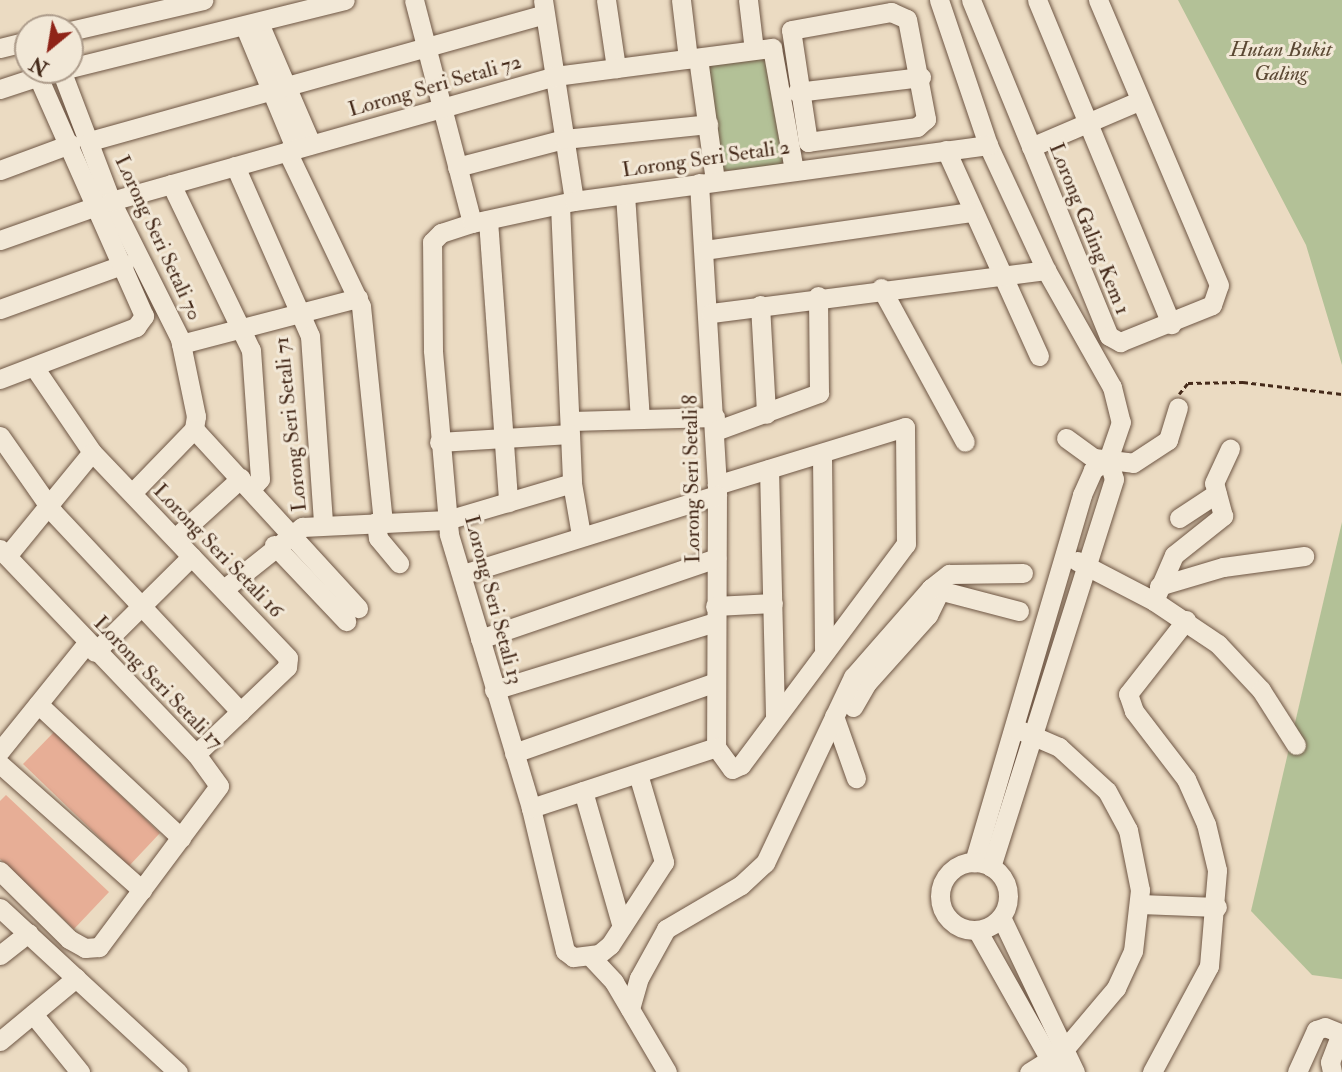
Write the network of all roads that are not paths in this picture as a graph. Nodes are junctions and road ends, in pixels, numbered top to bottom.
1 (203, 0) edge
2 (345, 0) edge
3 (414, 0) edge
4 (606, 0) edge
5 (681, 0) edge
6 (748, 0) edge
7 (939, 0) edge
8 (971, 0) edge
9 (1037, 0) edge
10 (1098, 0) edge
11 (544, 7) edge
12 (252, 25) junction
13 (84, 29) edge
14 (425, 48) junction
15 (754, 50) junction
16 (693, 58) junction
17 (84, 65) edge
18 (616, 68) junction
19 (555, 76) junction
20 (921, 77) junction
21 (41, 84) edge
22 (67, 84) edge
23 (280, 90) junction
24 (797, 92) junction
25 (1139, 101) junction
26 (439, 109) junction
27 (708, 124) junction
28 (1087, 124) junction
29 (846, 137) junction
30 (564, 139) junction
31 (90, 141) junction
32 (70, 144) junction
33 (988, 145) junction
34 (1031, 147) junction
35 (298, 148) junction
36 (946, 150) junction
37 (851, 163) junction
38 (235, 166) junction
39 (457, 167) junction
40 (0, 170) edge
41 (794, 170) junction
42 (707, 182) junction
43 (172, 184) junction
44 (1045, 187) junction
45 (625, 194) junction
46 (1015, 199) junction
47 (105, 203) junction
48 (567, 203) junction
49 (970, 212) junction
50 (480, 221) junction
51 (435, 237) joint
52 (0, 240) edge
53 (704, 250) junction
54 (124, 264) junction
55 (1046, 271) junction
56 (1000, 275) junction
57 (881, 288) junction
58 (818, 296) junction
59 (358, 298) junction
60 (760, 305) junction
61 (0, 309) edge
62 (298, 311) junction
63 (711, 313) junction
64 (1171, 324) junction
65 (241, 327) junction
66 (181, 344) junction
67 (1039, 356) dead end
68 (34, 368) junction
69 (0, 379) edge
70 (1178, 408) road end
71 (766, 414) junction
72 (640, 419) junction
73 (715, 424) junction
74 (570, 427) junction
75 (194, 429) junction
76 (0, 436) edge
77 (503, 438) junction
78 (1066, 438) dead end
79 (439, 442) junction
80 (965, 442) dead end
81 (1230, 449) dead end
82 (92, 452) junction
83 (822, 456) junction
84 (1108, 459) junction
85 (769, 469) junction
86 (246, 484) junction
87 (572, 484) junction
88 (717, 490) junction
89 (132, 493) junction
90 (1217, 493) junction
91 (508, 502) junction
92 (47, 504) junction
93 (1179, 518) dead end
94 (447, 520) junction
95 (379, 522) junction
96 (323, 524) junction
97 (290, 533) junction
98 (581, 535) junction
99 (175, 538) junction
100 (274, 545) junction
101 (2, 554) edge
102 (192, 556) junction
103 (1304, 556) dead end
104 (1066, 557) junction
105 (716, 558) junction
106 (399, 563) dead end
107 (1088, 566) junction
108 (1023, 573) dead end
109 (463, 575) junction
110 (224, 589) junction
111 (935, 590) junction
112 (1157, 594) junction
113 (144, 603) junction
114 (773, 603) junction
115 (1019, 611) dead end
116 (715, 614) junction
117 (1186, 620) junction
118 (480, 639) junction
119 (91, 648) junction
120 (824, 650) junction
121 (716, 682) junction
122 (494, 691) junction
123 (37, 705) junction
124 (853, 707) dead end
125 (240, 712) junction
126 (834, 716) junction
127 (775, 718) junction
128 (1015, 728) junction
129 (1034, 734) junction
130 (1296, 745) dead end
131 (716, 747) junction
132 (0, 751) edge
133 (514, 753) junction
134 (196, 754) junction
135 (0, 764) edge
136 (638, 774) junction
137 (856, 778) dead end
138 (583, 791) junction
139 (531, 808) junction
140 (181, 838) junction
141 (983, 865) junction
142 (0, 871) edge
143 (142, 891) junction
144 (1139, 904) junction
145 (1217, 907) junction
146 (0, 908) edge
147 (1001, 917) junction
148 (622, 927) junction
149 (976, 930) junction
150 (28, 933) junction
151 (0, 955) edge
152 (584, 957) junction
153 (76, 978) junction
154 (631, 1009) junction
155 (33, 1014) junction
156 (1341, 1034) edge
157 (0, 1041) edge
158 (1064, 1066) edge
159 (76, 1070) edge
160 (178, 1072) edge
161 (667, 1072) edge
162 (1029, 1072) edge
163 (1153, 1072) edge
164 (1297, 1072) edge
165 (1332, 1072) edge

1 - 13 street
2 - 12 street
3 - 14 street
4 - 18 street
5 - 16 street, Lorong Seri Setali 8
6 - 15 street
7 - 33 street
8 - 34 street, Lorong Galing Kem 1
9 - 28 street
10 - 25 street, Lorong Galing Kem 1
11 - 14 street
11 - 19 street
12 - 17 street
12 - 23 street
14 - 23 street
14 - 26 street
15 - 16 street, Lorong Seri Setali 72
15 - 41 street, Lorong Seri Setali 72
16 - 18 street, Lorong Seri Setali 72
16 - 27 street, Lorong Seri Setali 8
18 - 19 street, Lorong Seri Setali 72
19 - 26 street, Lorong Seri Setali 72
19 - 30 street
20 - 24 street
20 - 24 street
20 - 29 street
21 - 32 street
22 - 31 street, Lorong Seri Setali 70
23 - 31 street
23 - 35 street
24 - 29 street
25 - 28 street
25 - 64 street, Lorong Galing Kem 1
26 - 35 street, Lorong Seri Setali 72
26 - 39 street
27 - 30 street
27 - 42 street, Lorong Seri Setali 8
28 - 34 street
28 - 64 street
29 - 37 street
30 - 39 street
30 - 48 street
31 - 47 street, Lorong Seri Setali 70
32 - 40 street
32 - 47 street
33 - 36 street, Lorong Seri Setali 2
33 - 46 street
34 - 44 street, Lorong Galing Kem 1
35 - 38 street, Lorong Seri Setali 72
35 - 59 street
36 - 37 street, Lorong Seri Setali 2
36 - 49 street
37 - 41 street, Lorong Seri Setali 2
38 - 43 street, Lorong Seri Setali 72
38 - 62 street, Lorong Seri Setali 71
39 - 50 street
41 - 42 street, Lorong Seri Setali 2
42 - 45 street, Lorong Seri Setali 2
42 - 53 street, Lorong Seri Setali 8
43 - 47 street, Lorong Seri Setali 72
43 - 65 street
44 - 46 street
44 - 64 street, Lorong Galing Kem 1
45 - 48 street, Lorong Seri Setali 2
45 - 72 street
46 - 55 street
47 - 52 street, Lorong Seri Setali 72
47 - 54 street
47 - 66 street, Lorong Seri Setali 70
48 - 50 street, Lorong Seri Setali 2
48 - 74 street
49 - 53 street
49 - 56 street
50 - 51 street, Lorong Seri Setali 2
50 - 77 street
51 - 79 street, Lorong Seri Setali 13
53 - 63 street, Lorong Seri Setali 8
54 - 61 street
54 - 68 street
55 - 56 street
55 - 84 street
56 - 57 street
56 - 67 street
57 - 58 street
57 - 80 street
58 - 60 street
58 - 71 street
59 - 62 street
59 - 95 street
60 - 63 street
60 - 71 street
62 - 65 street
62 - 96 street, Lorong Seri Setali 71
63 - 73 street, Lorong Seri Setali 8
65 - 66 street
65 - 86 street
66 - 75 street, Lorong Seri Setali 70
68 - 69 street
68 - 82 street, Lorong Seri Setali 16
70 - 84 street
71 - 73 street
72 - 73 street
72 - 74 street
73 - 88 street, Lorong Seri Setali 8
74 - 77 street
74 - 87 street
75 - 86 street
75 - 89 street
76 - 92 street
77 - 79 street
77 - 91 street
78 - 84 street
79 - 94 street, Lorong Seri Setali 13
81 - 90 street
82 - 89 street, Lorong Seri Setali 16
82 - 92 street
83 - 85 street
83 - 120 street
83 - 120 street
84 - 104 street
84 - 107 street
85 - 88 street
85 - 114 street
86 - 97 street
86 - 99 street
87 - 91 street
87 - 98 street
88 - 98 street
88 - 105 street, Lorong Seri Setali 8
89 - 99 street, Lorong Seri Setali 16
90 - 93 street
90 - 112 street
91 - 94 street
92 - 101 street
92 - 113 street
94 - 95 street
94 - 109 street, Lorong Seri Setali 13
95 - 96 street
95 - 106 street
96 - 97 street
97 - 100 street
97 - 100 street
98 - 109 street
99 - 102 street, Lorong Seri Setali 16
100 - 110 street
101 - 119 street, Lorong Seri Setali 17
102 - 110 street, Lorong Seri Setali 16
102 - 113 street
103 - 112 street
104 - 107 street
104 - 128 street
105 - 116 street, Lorong Seri Setali 8
105 - 118 street
107 - 112 street
107 - 129 street
108 - 111 street
109 - 118 street, Lorong Seri Setali 13
110 - 125 street, Lorong Seri Setali 16
111 - 115 street
111 - 124 street
111 - 126 street
112 - 117 street
113 - 119 street
113 - 125 street
114 - 116 street
114 - 127 street
116 - 121 street, Lorong Seri Setali 8
116 - 122 street
117 - 130 street
117 - 145 street
118 - 122 street, Lorong Seri Setali 13
119 - 123 street
119 - 134 street, Lorong Seri Setali 17
120 - 127 street
121 - 131 street, Lorong Seri Setali 8
121 - 133 street
122 - 133 street, Lorong Seri Setali 13
123 - 132 street
123 - 140 street
125 - 134 street, Lorong Seri Setali 16
126 - 137 street
126 - 154 street
127 - 131 street
128 - 129 street
128 - 141 street
129 - 141 street
129 - 144 street
131 - 136 street
133 - 139 street, Lorong Seri Setali 13
134 - 140 street, Lorong Seri Setali 17
135 - 143 street
136 - 138 street
136 - 148 street
138 - 139 street
138 - 148 street
139 - 152 street, Lorong Seri Setali 13
140 - 143 street, Lorong Seri Setali 17
141 - 147 street
141 - 149 street
142 - 143 street, Lorong Seri Setali 17
144 - 145 street
144 - 158 street
145 - 163 street
146 - 150 street
147 - 149 street
147 - 158 street
148 - 152 street
149 - 158 street
150 - 151 street
150 - 153 street
152 - 154 street, Lorong Seri Setali 13
153 - 155 street
153 - 160 street
154 - 161 street, Lorong Seri Setali 13
155 - 157 street
155 - 159 street
156 - 164 street
156 - 165 street
158 - 162 street

